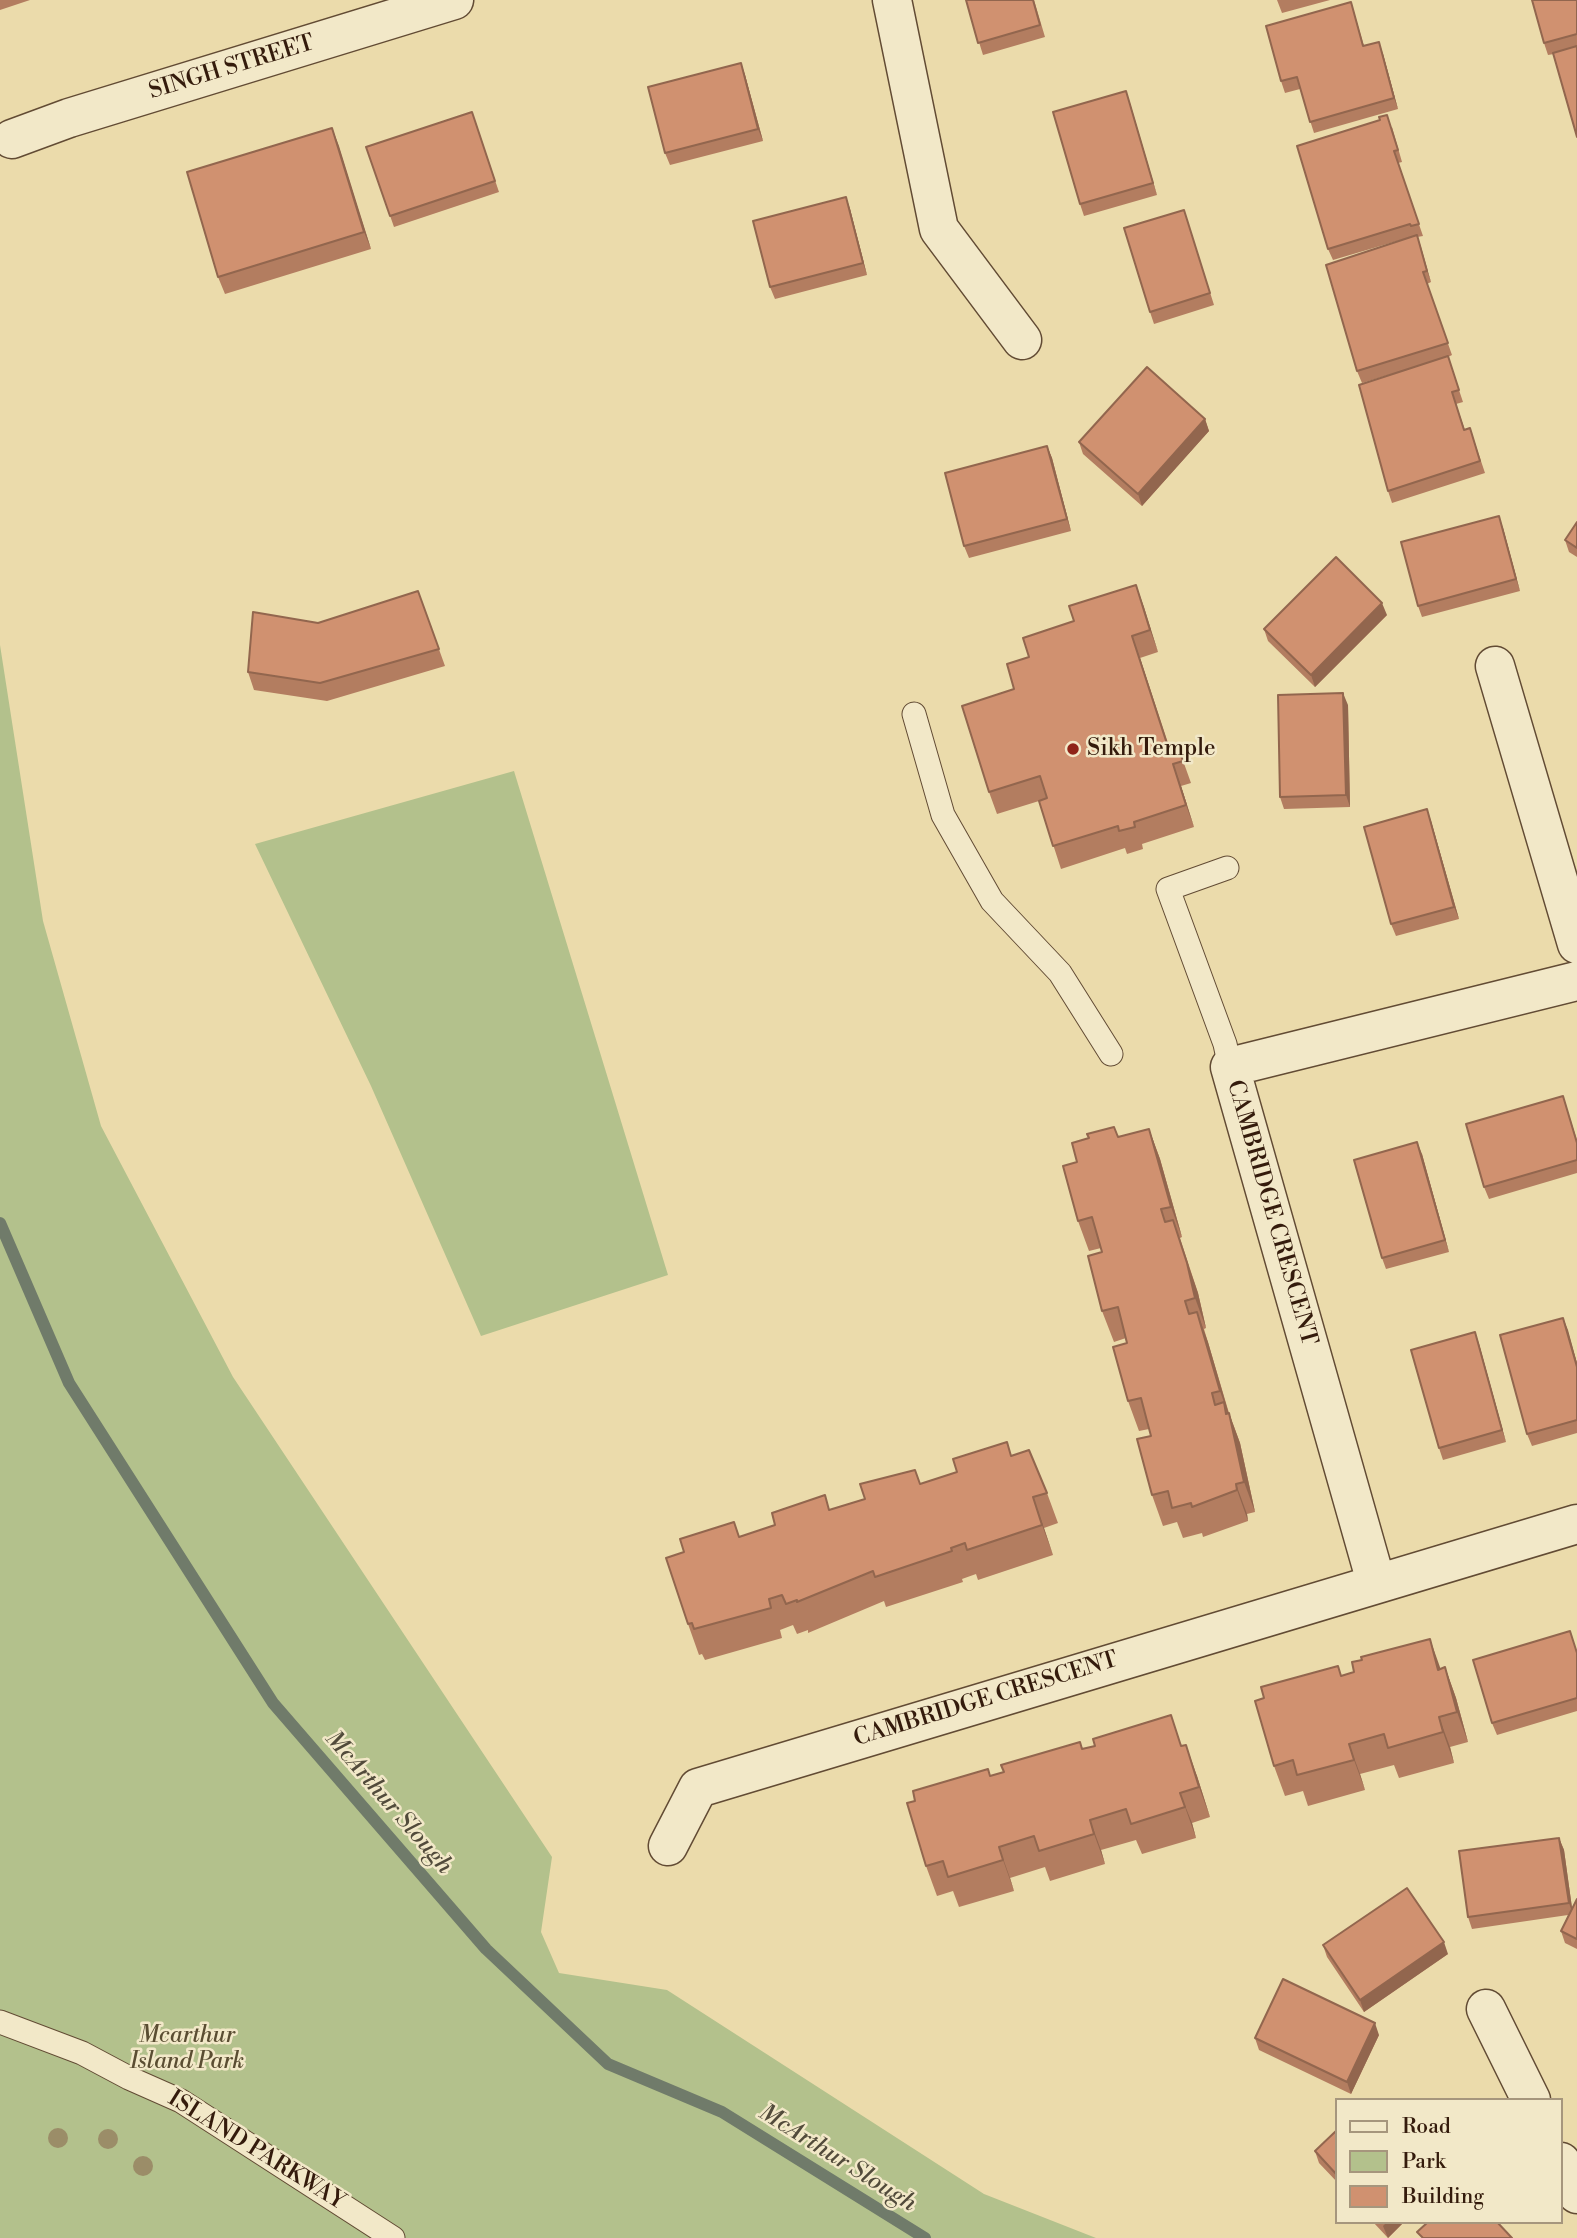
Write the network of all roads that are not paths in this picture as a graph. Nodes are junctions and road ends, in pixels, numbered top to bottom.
1 (454, 0) edge
2 (892, 0) edge
3 (12, 139) dead end
4 (1022, 340) dead end
5 (1495, 666) dead end
6 (914, 714) dead end
7 (1227, 868) dead end
8 (1577, 944) edge
9 (1577, 981) edge
10 (1111, 1054) dead end
11 (1230, 1068) junction
12 (1577, 1524) edge
13 (1376, 1582) junction
14 (668, 1846) dead end
15 (1486, 2009) dead end
16 (0, 2022) edge
17 (1530, 2098) edge
18 (1563, 2166) edge
19 (1577, 2194) edge
20 (393, 2238) edge

1 - 3 street, SINGH STREET
2 - 4 street
5 - 8 street
6 - 10 lane
7 - 11 lane
9 - 11 street, CAMBRIDGE CRESCENT
11 - 13 street, CAMBRIDGE CRESCENT
12 - 13 street, CAMBRIDGE CRESCENT
13 - 14 street, CAMBRIDGE CRESCENT
15 - 17 street
16 - 20 lane, ISLAND PARKWAY
18 - 19 street

